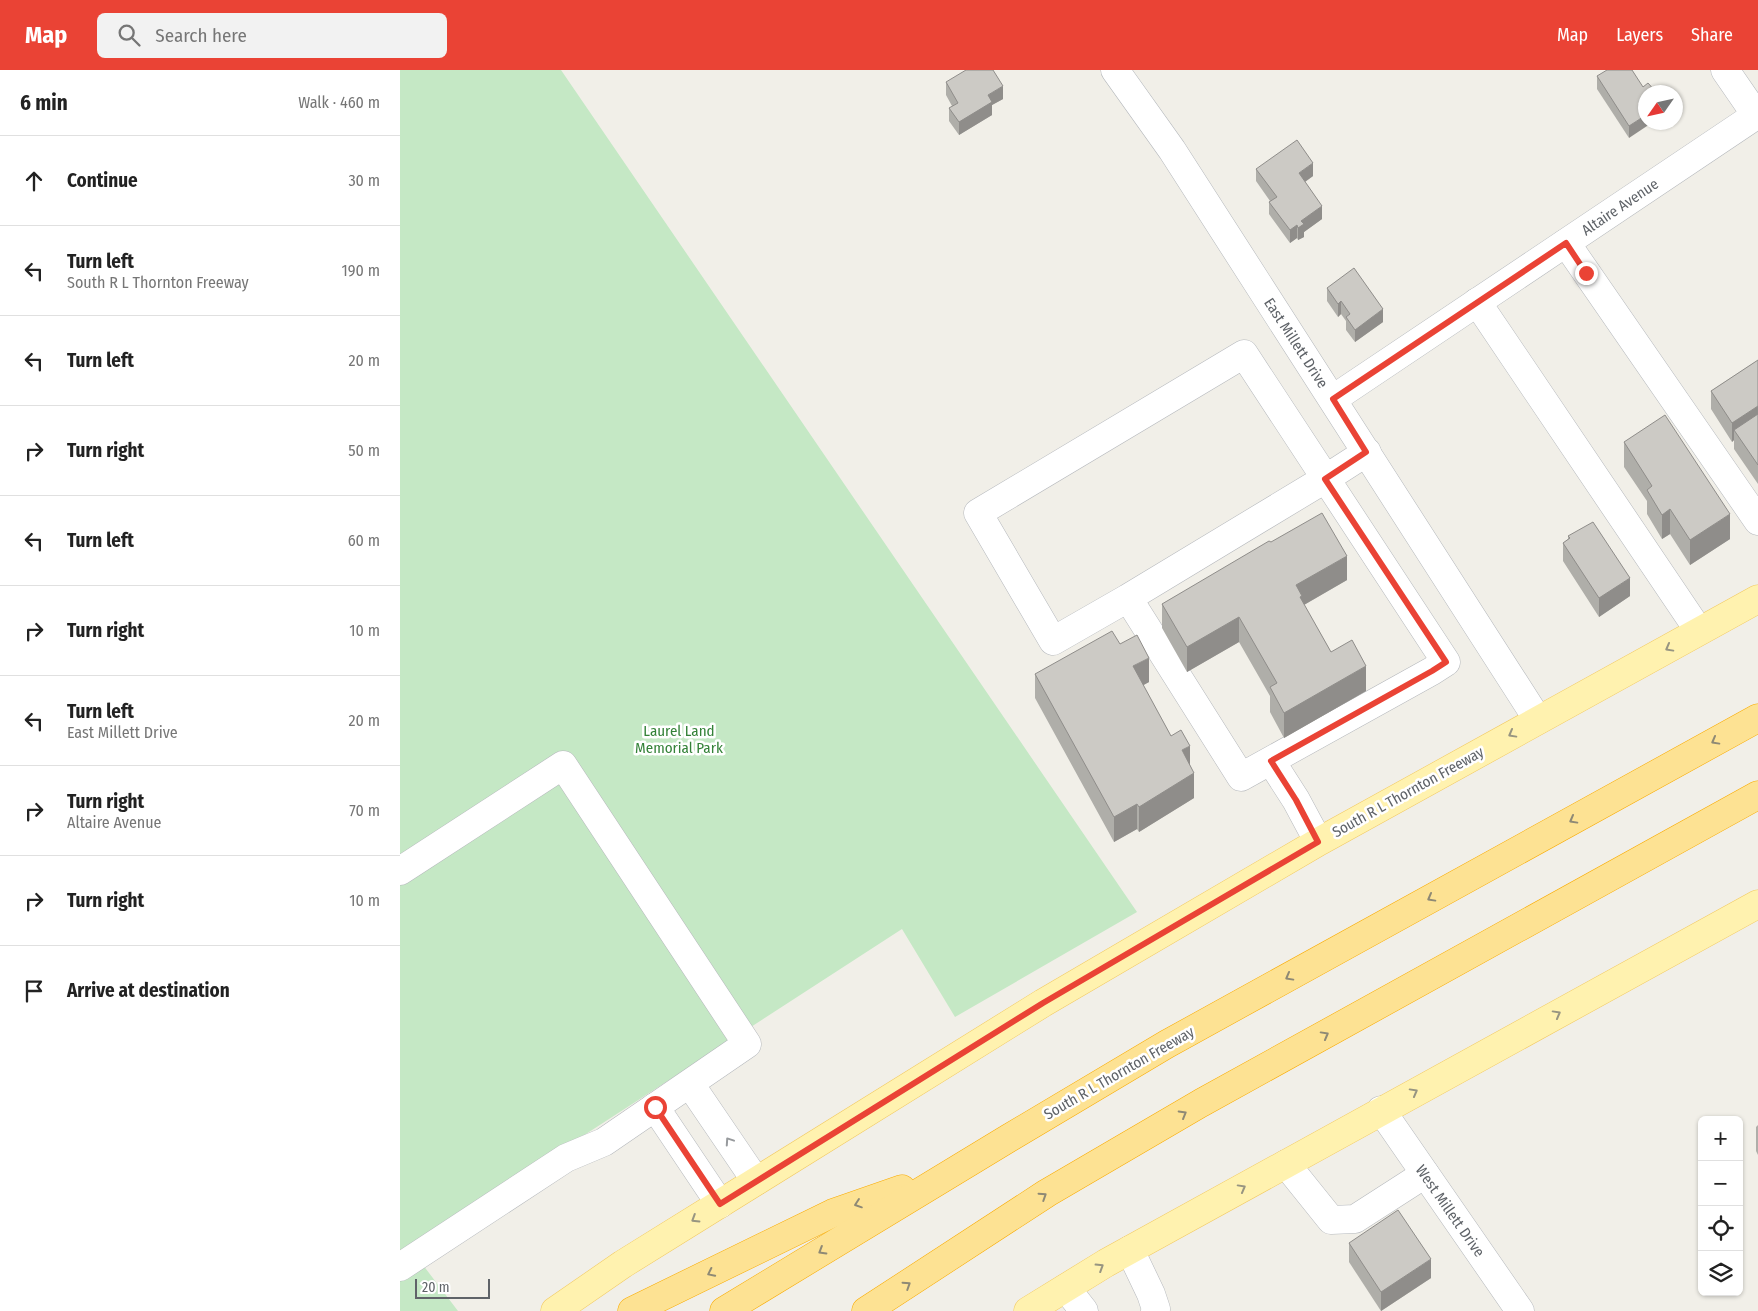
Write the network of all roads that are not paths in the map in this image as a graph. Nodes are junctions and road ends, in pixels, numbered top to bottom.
1 (1115, 70) edge
2 (1725, 70) edge
3 (1757, 115) edge
4 (1566, 243) junction
5 (1477, 302) junction
6 (1333, 399) junction
7 (1366, 452) junction
8 (1325, 479) junction
9 (1758, 521) edge
10 (1128, 598) junction
11 (1758, 599) edge
12 (1699, 631) junction
13 (1758, 718) edge
14 (1538, 720) junction
15 (1271, 761) junction
16 (1758, 795) edge
17 (1318, 842) junction
18 (403, 862) edge
19 (1758, 904) edge
20 (690, 1084) junction
21 (655, 1107) junction
22 (1381, 1110) junction
23 (1286, 1164) junction
24 (953, 1171) junction
25 (1425, 1174) junction
26 (756, 1182) junction
27 (720, 1204) junction
28 (1130, 1250) junction
29 (400, 1267) edge
30 (1066, 1288) junction
31 (1155, 1310) edge
32 (555, 1311) edge
33 (632, 1311) edge
34 (724, 1311) edge
35 (866, 1311) edge
36 (1028, 1311) edge
37 (1084, 1311) edge
38 (1520, 1311) edge

1 - 6 street, East Millett Drive
2 - 3 street
3 - 4 street, Altaire Avenue
4 - 5 street, Altaire Avenue
4 - 9 street
5 - 6 street, Altaire Avenue
5 - 12 street
6 - 7 street, East Millett Drive
7 - 8 street
7 - 14 street, East Millett Drive
8 - 10 street
8 - 10 street
8 - 15 street
10 - 15 street
11 - 12 main road, South R L Thornton Freeway
12 -> 14 main road, South R L Thornton Freeway
13 -> 24 highway, South R L Thornton Freeway
14 -> 17 main road, South R L Thornton Freeway
15 - 17 street
35 -> 16 highway
17 - 26 main road, South R L Thornton Freeway
18 - 20 street
22 -> 19 main road
20 - 21 street
26 -> 20 street
21 - 27 street
21 - 29 street
22 - 23 main road
22 - 25 street, West Millett Drive
23 - 25 street
28 -> 23 main road
24 -> 33 highway
24 -> 34 highway, South R L Thornton Freeway
25 - 38 street, West Millett Drive
26 - 27 main road, South R L Thornton Freeway
27 -> 32 main road, South R L Thornton Freeway
30 -> 28 main road
28 - 31 street
30 - 36 main road
30 - 37 street

